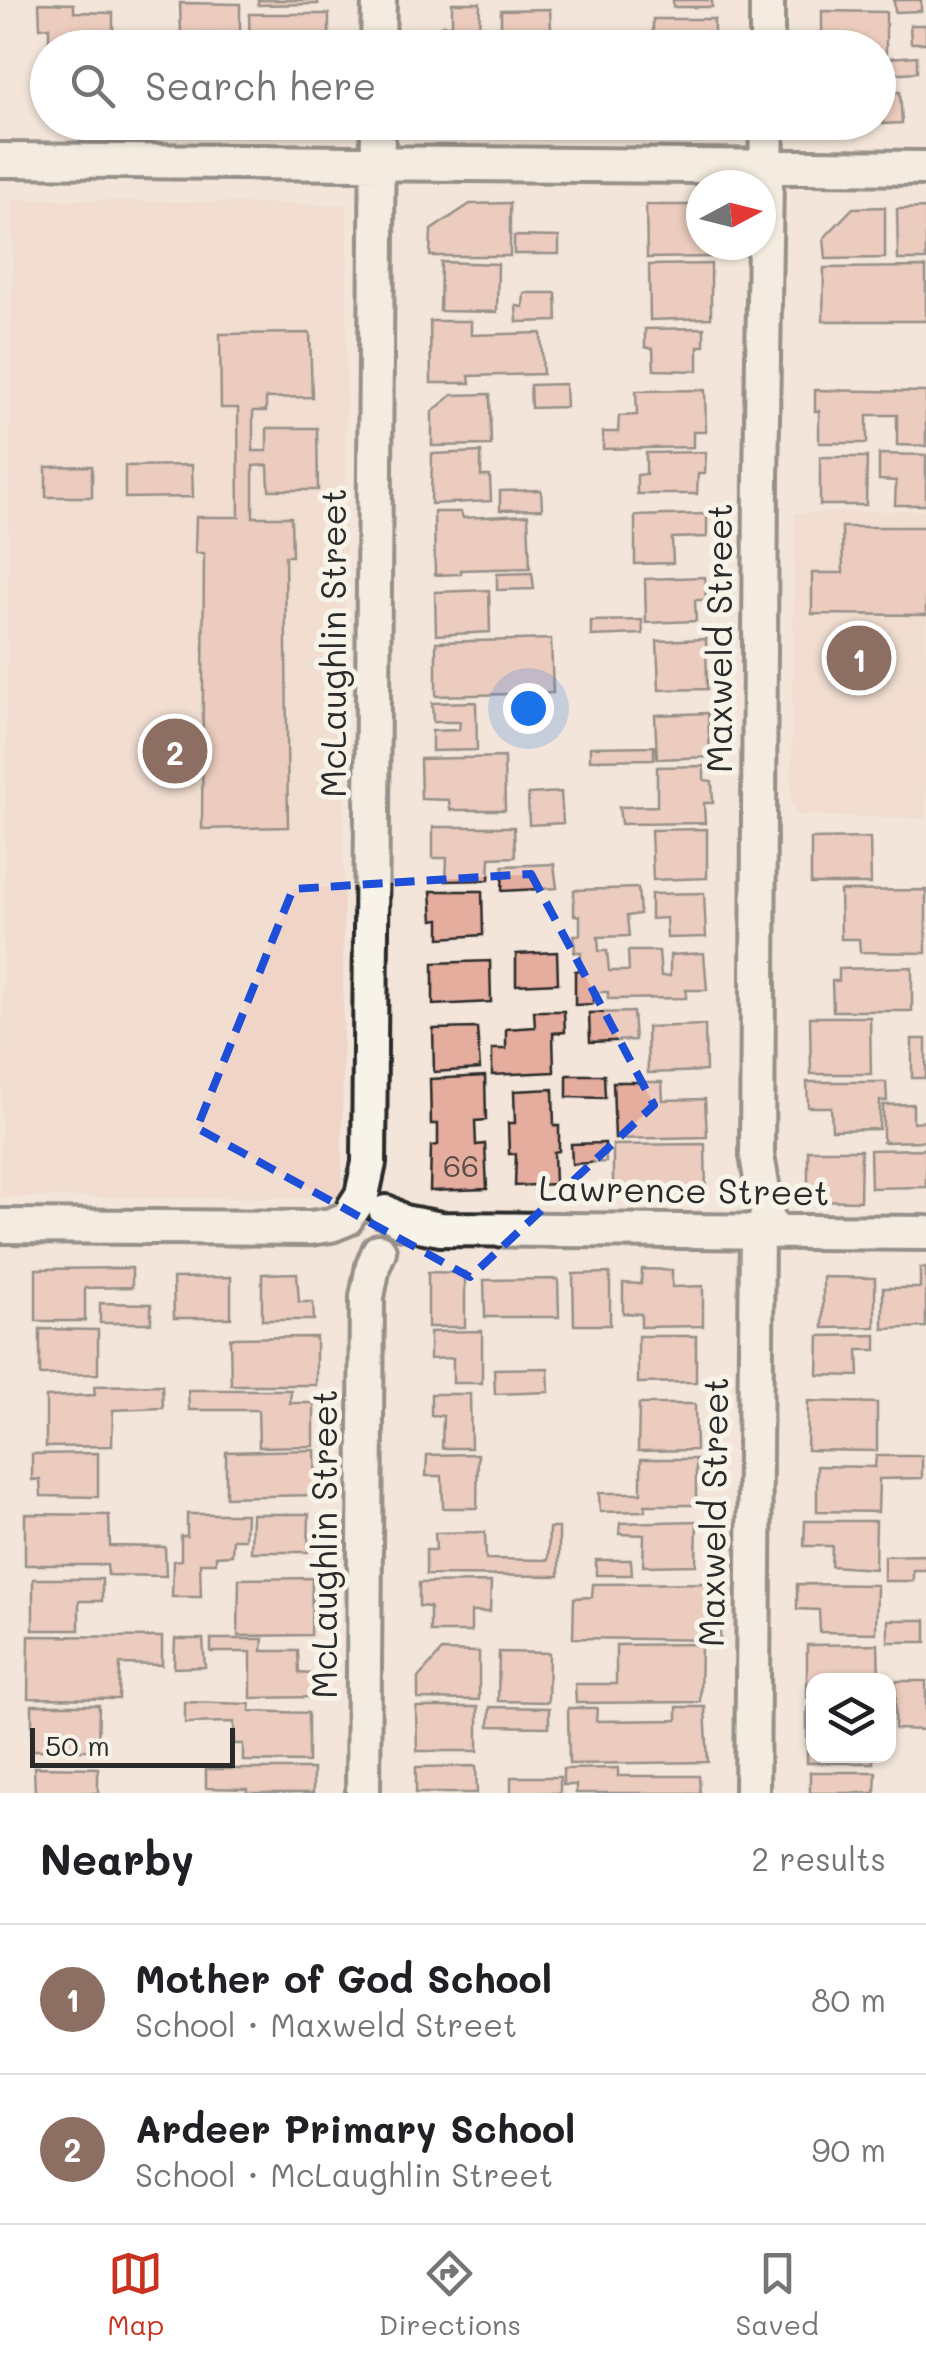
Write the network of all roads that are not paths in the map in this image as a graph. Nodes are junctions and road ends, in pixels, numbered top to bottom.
1 (378, 0) edge
2 (768, 0) edge
3 (378, 30) edge
4 (767, 30) edge
5 (378, 140) edge
6 (766, 140) edge
7 (0, 160) edge
8 (378, 162) junction
9 (766, 166) junction
10 (926, 168) edge
11 (0, 1226) edge
12 (367, 1229) junction
13 (756, 1232) junction
14 (926, 1234) edge
15 (363, 1793) edge
16 (752, 1793) edge

1 - 3 street
2 - 4 street
5 - 8 street, McLaughlin Street
6 - 9 street, Maxweld Street
7 - 8 street
8 - 9 street
8 - 12 street, McLaughlin Street
9 - 10 street
9 - 13 street, Maxweld Street
11 - 12 street, Lawrence Street
12 - 13 street, Lawrence Street
12 - 15 street, McLaughlin Street
13 - 14 street, Lawrence Street
13 - 16 street, Maxweld Street

